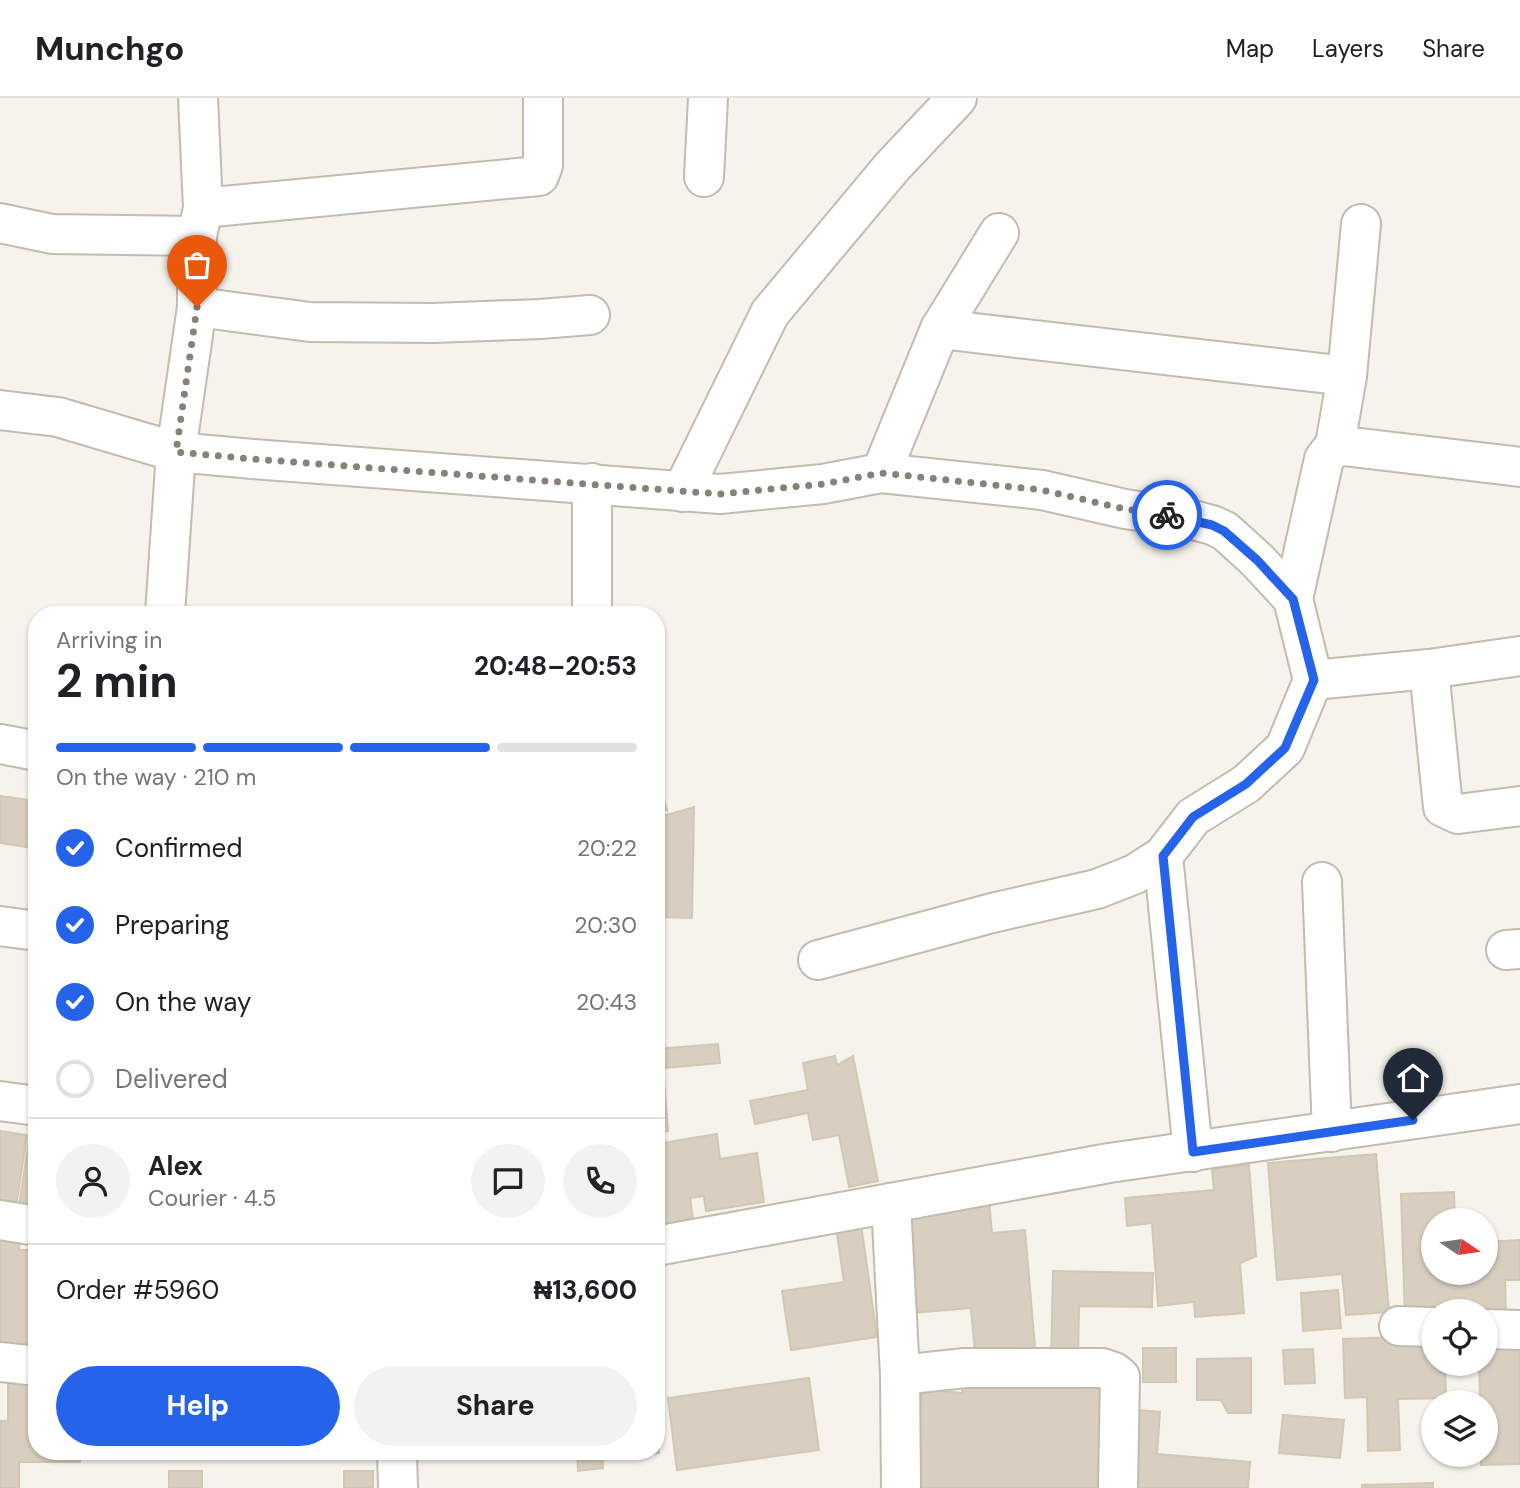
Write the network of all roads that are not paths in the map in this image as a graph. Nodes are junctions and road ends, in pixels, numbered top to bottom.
1 (198, 98) edge
2 (542, 98) edge
3 (708, 98) edge
4 (957, 98) edge
5 (704, 177) dead end
6 (200, 222) junction
7 (0, 223) edge
8 (1361, 224) dead end
9 (999, 233) dead end
10 (197, 307) junction
11 (590, 315) dead end
12 (940, 329) junction
13 (1347, 376) junction
14 (0, 410) edge
15 (1335, 445) junction
16 (176, 452) junction
17 (1520, 467) edge
18 (881, 473) junction
19 (592, 483) junction
20 (682, 492) junction
21 (1293, 599) junction
22 (166, 606) edge
23 (592, 606) edge
24 (1520, 656) edge
25 (1429, 669) junction
26 (1314, 680) junction
27 (0, 744) edge
28 (28, 749) edge
29 (1520, 806) edge
30 (1163, 856) junction
31 (1322, 882) dead end
32 (0, 926) edge
33 (28, 930) edge
34 (818, 960) dead end
35 (0, 1101) edge
36 (1520, 1104) edge
37 (28, 1105) edge
38 (1332, 1132) junction
39 (1193, 1152) junction
40 (891, 1203) junction
41 (0, 1220) edge
42 (28, 1225) edge
43 (665, 1244) edge
44 (1498, 1329) edge
45 (1520, 1330) edge
46 (0, 1362) edge
47 (28, 1365) edge
48 (900, 1375) junction
49 (397, 1460) edge
50 (398, 1488) edge
51 (901, 1488) edge
52 (1118, 1488) edge

1 - 6 street
2 - 6 street
3 - 5 street
4 - 20 street
6 - 7 street
6 - 10 street
8 - 13 street
9 - 12 street
10 - 11 street
10 - 16 street
12 - 13 street
12 - 18 street
13 - 15 street
14 - 16 street
15 - 17 street
15 - 21 street
16 - 19 street
16 - 22 street
18 - 20 street
18 - 21 street
19 - 20 street
19 - 23 street
21 - 26 street
24 - 25 street
25 - 26 street
25 - 29 street
26 - 30 street
27 - 28 street
30 - 34 street
30 - 39 street
31 - 38 street
32 - 33 street
35 - 37 street
36 - 38 street
38 - 39 street
39 - 40 street
40 - 43 street
40 - 48 street
41 - 42 street
44 - 45 street
46 - 47 street
48 - 51 street
48 - 52 street
49 - 50 street

